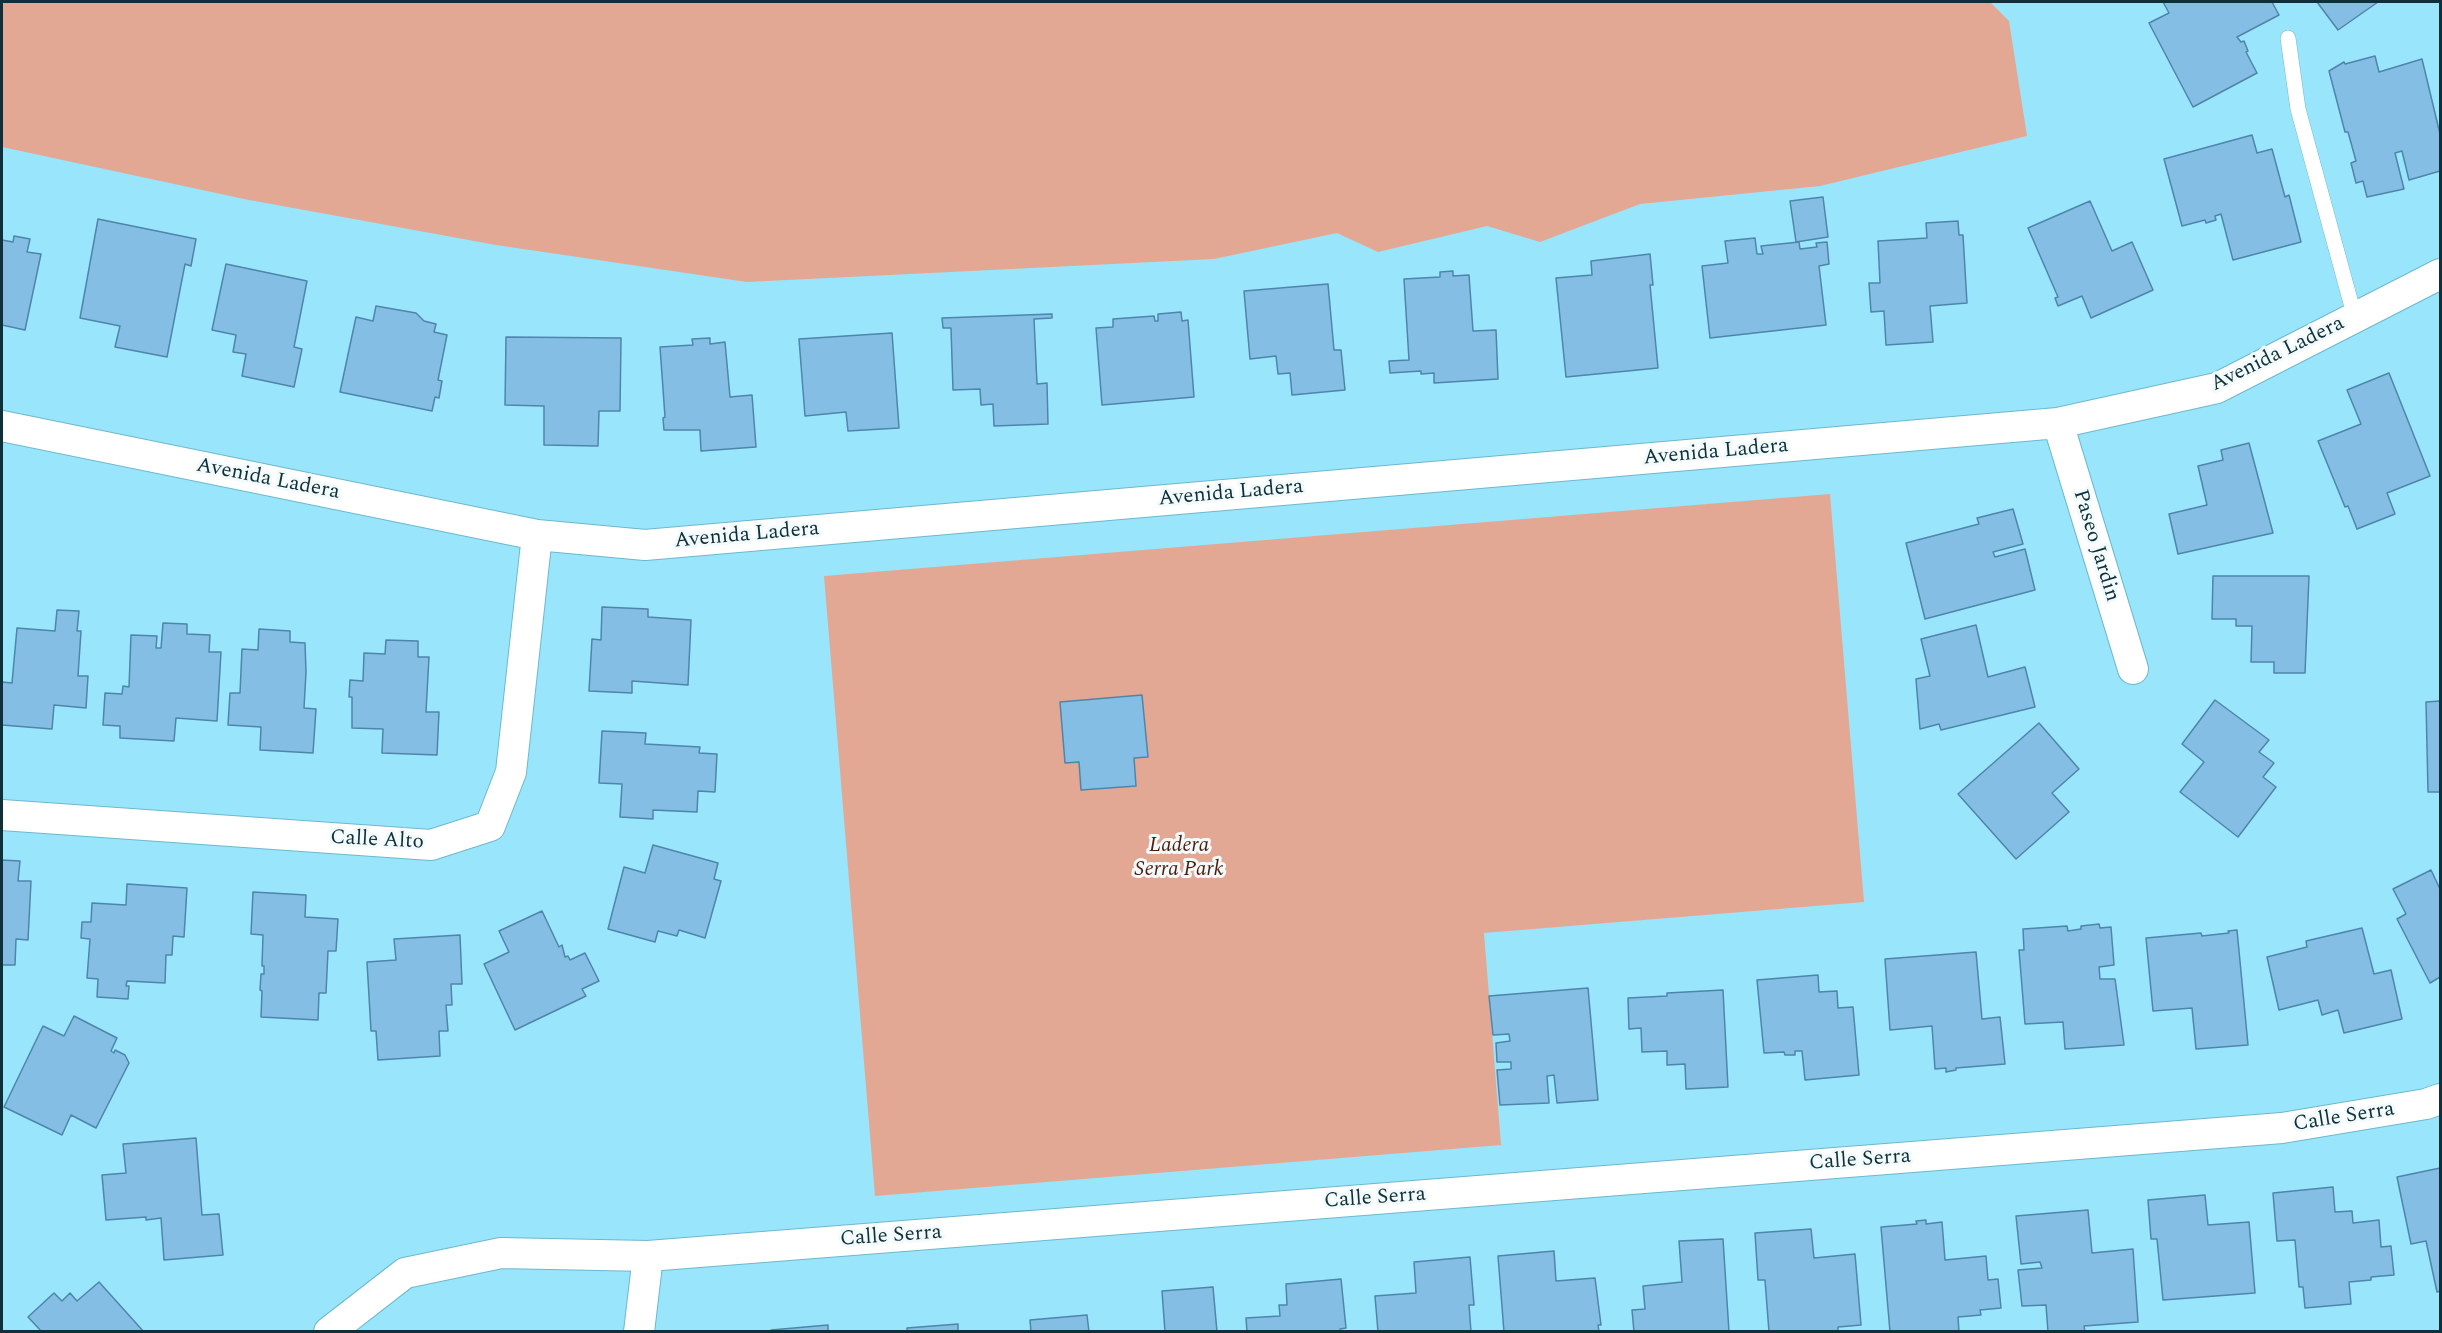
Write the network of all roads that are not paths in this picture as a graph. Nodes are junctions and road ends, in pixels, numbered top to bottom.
1 (2288, 38) dead end
2 (2440, 274) edge
3 (2355, 318) junction
4 (2058, 423) junction
5 (2, 426) edge
6 (537, 535) junction
7 (2133, 669) dead end
8 (2, 815) edge
9 (2440, 1099) edge
10 (648, 1256) junction
11 (329, 1332) edge
12 (639, 1332) edge

1 - 3 lane
2 - 3 street, Avenida Ladera
3 - 4 street, Avenida Ladera
4 - 6 street, Avenida Ladera
4 - 7 street, Paseo Jardin
5 - 6 street, Avenida Ladera
6 - 8 street, Calle Alto
9 - 10 street, Calle Serra
10 - 11 street, Calle Serra
10 - 12 street

